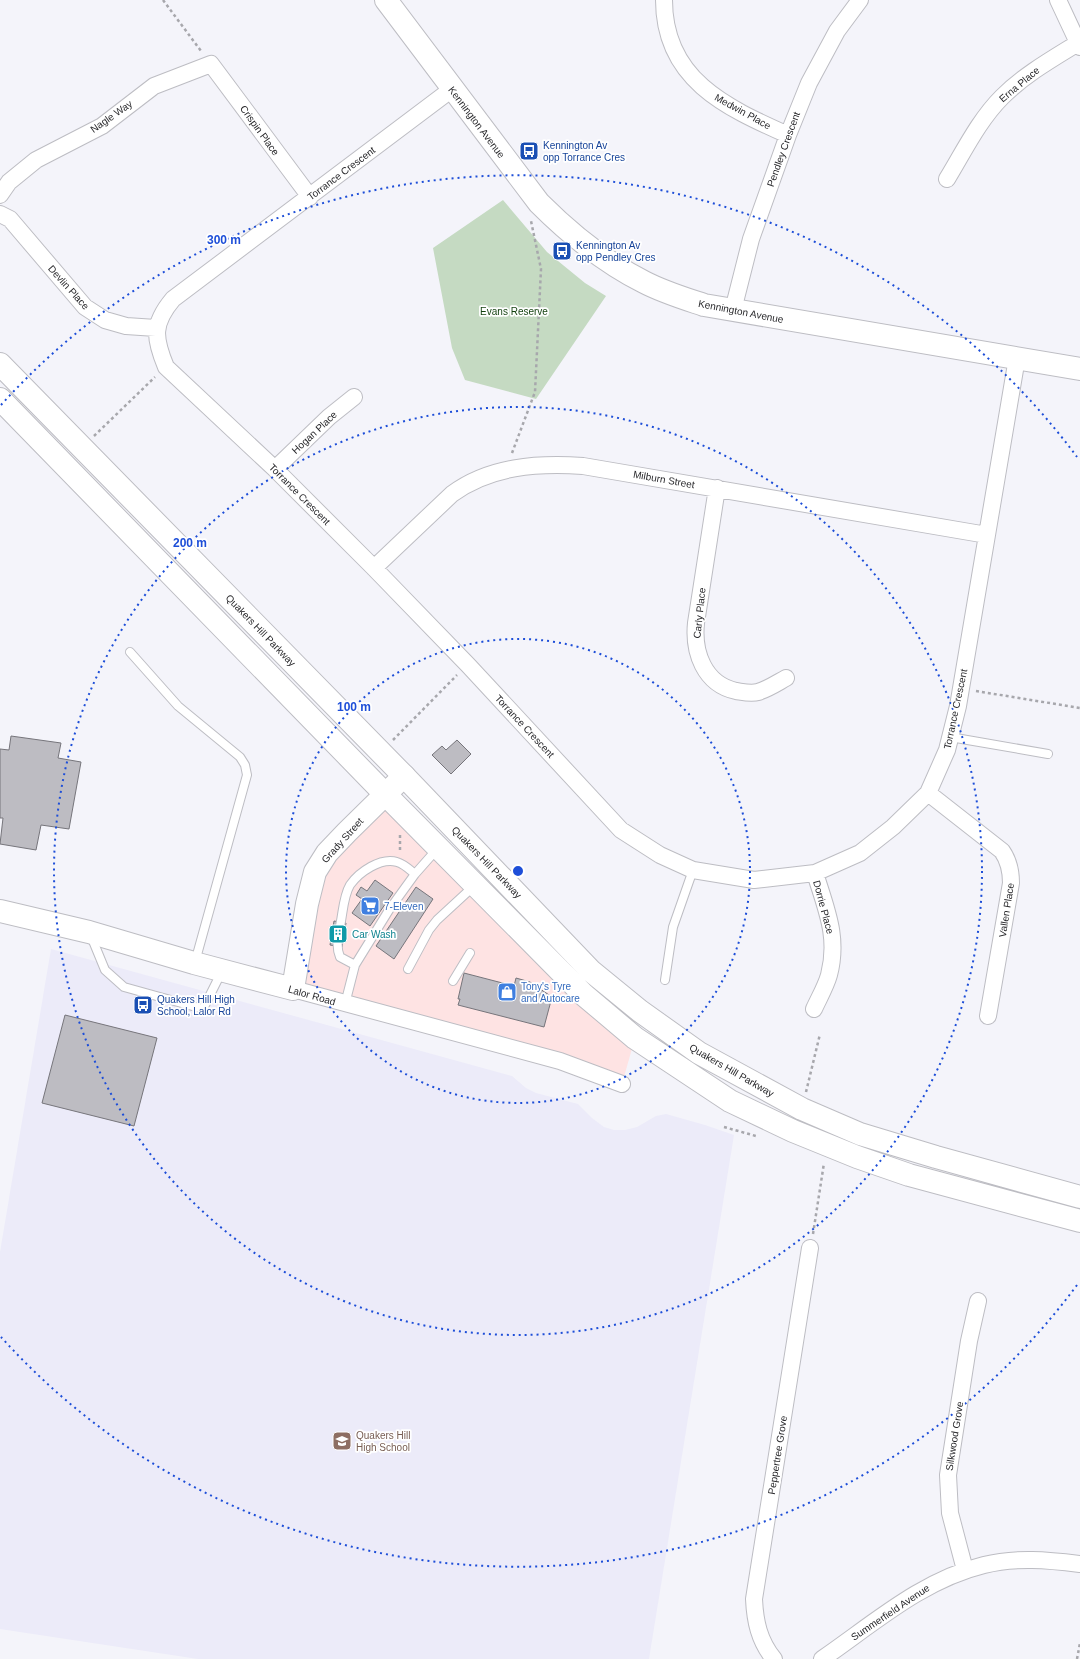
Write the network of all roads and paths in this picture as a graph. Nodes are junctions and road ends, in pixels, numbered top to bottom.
1 (163, 0) edge
2 (386, 0) edge
3 (664, 0) edge
4 (860, 0) edge
5 (1058, 0) edge
6 (1079, 45) edge
7 (211, 64) junction
8 (452, 89) junction
9 (788, 135) junction
10 (947, 179) dead end
11 (0, 195) edge
12 (310, 197) junction
13 (539, 203) junction
14 (0, 214) edge
15 (733, 310) junction
16 (156, 328) junction
17 (1017, 358) junction
18 (0, 364) edge
19 (1080, 369) edge
20 (158, 374) dead end
21 (354, 398) dead end
22 (0, 399) edge
23 (93, 438) dead end
24 (275, 469) junction
25 (500, 470) junction
26 (717, 488) junction
27 (986, 535) junction
28 (374, 568) junction
29 (130, 652) dead end
30 (468, 665) junction
31 (786, 678) dead end
32 (976, 692) dead end
33 (1080, 708) edge
34 (950, 737) junction
35 (390, 743) dead end
36 (1048, 754) dead end
37 (404, 776) junction
38 (928, 793) junction
39 (386, 794) junction
40 (400, 830) dead end
41 (438, 847) junction
42 (400, 864) junction
43 (693, 870) junction
44 (815, 873) junction
45 (414, 874) junction
46 (476, 885) junction
47 (0, 911) edge
48 (90, 932) junction
49 (470, 953) dead end
50 (194, 963) junction
51 (355, 965) junction
52 (408, 969) dead end
53 (223, 971) junction
54 (665, 980) dead end
55 (453, 981) dead end
56 (293, 989) junction
57 (346, 1004) junction
58 (814, 1009) dead end
59 (988, 1016) dead end
60 (820, 1034) dead end
61 (622, 1084) dead end
62 (805, 1094) dead end
63 (824, 1160) dead end
64 (1080, 1197) edge
65 (1080, 1221) edge
66 (810, 1248) joint
67 (978, 1301) dead end
68 (1080, 1564) edge
69 (965, 1570) junction
70 (1080, 1643) edge
71 (774, 1659) edge
72 (822, 1659) edge
73 (1077, 1659) edge

1 - 7 path
2 - 8 main road, Kennington Avenue
3 - 9 street, Medwin Place
4 - 9 street, Pendley Crescent
5 - 6 street
6 - 10 street, Erna Place
7 - 11 street, Nagle Way
7 - 12 street, Crispin Place
8 - 12 street, Torrance Crescent
8 - 13 main road, Kennington Avenue
9 - 15 street, Pendley Crescent
12 - 16 street, Torrance Crescent
13 - 15 main road, Kennington Avenue
13 - 25 path
14 - 16 street, Devlin Place
15 - 17 main road, Kennington Avenue
16 - 24 street, Torrance Crescent
17 - 19 main road, Kennington Avenue
17 - 27 street, Torrance Crescent
18 - 37 main road, Quakers Hill Parkway
20 - 23 path
21 - 24 street, Hogan Place
22 - 39 main road
24 - 28 street, Torrance Crescent
25 - 26 street, Milburn Street
25 - 28 street, Milburn Street
26 - 27 street, Milburn Street
26 - 31 street, Carly Place
27 - 34 street, Torrance Crescent
28 - 30 street, Torrance Crescent
29 - 50 lane
30 - 35 path
30 - 43 street, Torrance Crescent
32 - 33 path
34 - 36 lane
34 - 38 street, Torrance Crescent
37 - 39 main road, Grady Street
37 - 64 main road, Quakers Hill Parkway
38 - 44 street, Torrance Crescent
38 - 59 street, Vallen Place
39 - 41 main road
39 - 56 main road, Grady Street
40 - 42 path
41 - 45 lane
41 - 46 main road
42 - 45 lane
42 - 51 lane
43 - 44 street, Torrance Crescent
43 - 54 lane
44 - 58 street, Dorrie Place
45 - 51 lane
46 - 52 lane
46 - 65 main road
47 - 48 main road, Lalor Road
48 - 50 main road, Lalor Road
48 - 53 lane
49 - 55 lane
50 - 53 main road, Lalor Road
51 - 57 lane
53 - 56 main road, Lalor Road
56 - 57 street, Lalor Road
57 - 61 street, Lalor Road
60 - 62 path
63 - 66 path
66 - 71 street, Peppertree Grove
67 - 69 street, Silkwood Grove
68 - 69 street, Summerfield Avenue
69 - 72 street, Summerfield Avenue
70 - 73 path

